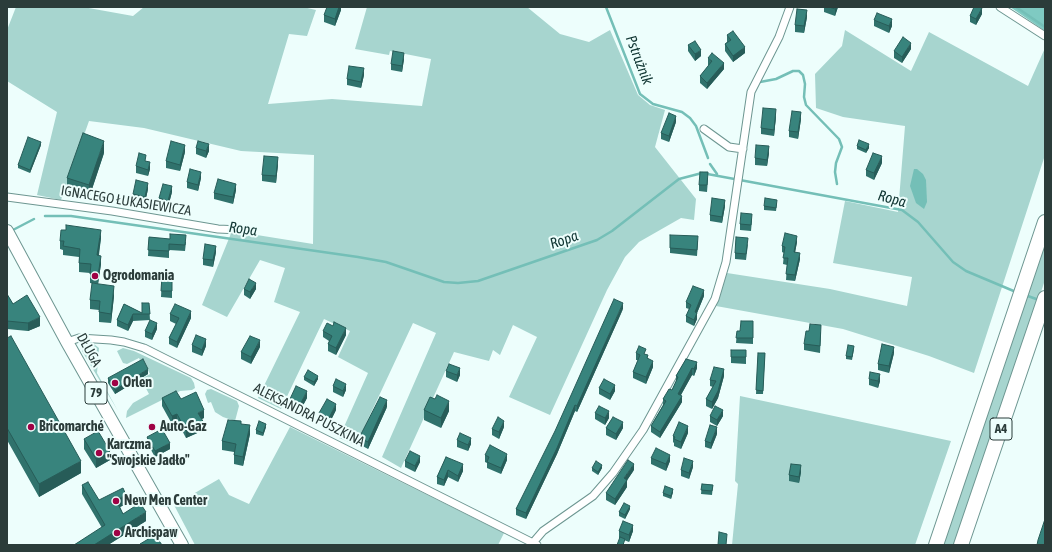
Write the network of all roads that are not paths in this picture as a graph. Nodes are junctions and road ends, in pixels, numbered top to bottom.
1 (790, 7) edge
2 (1000, 7) edge
3 (1045, 36) edge
4 (704, 129) dead end
5 (743, 149) junction
6 (7, 197) edge
7 (1045, 222) edge
8 (240, 230) dead end
9 (10, 236) edge
10 (1045, 298) edge
11 (67, 342) junction
12 (941, 530) junction
13 (533, 544) edge
14 (182, 545) edge
15 (936, 545) edge
16 (940, 545) edge
17 (961, 545) edge

1 - 5 street
2 - 3 street
4 - 5 street
5 - 13 street
6 - 8 street, IGNACEGO ŁUKASIEWICZA
7 - 12 highway, A4
9 - 11 main road, DŁUGA / 79
10 - 17 highway, A4
11 - 13 street, ALEKSANDRA PUSZKINA
11 - 14 main road, DŁUGA / 79
12 - 15 highway, A4
12 - 16 highway, A4

